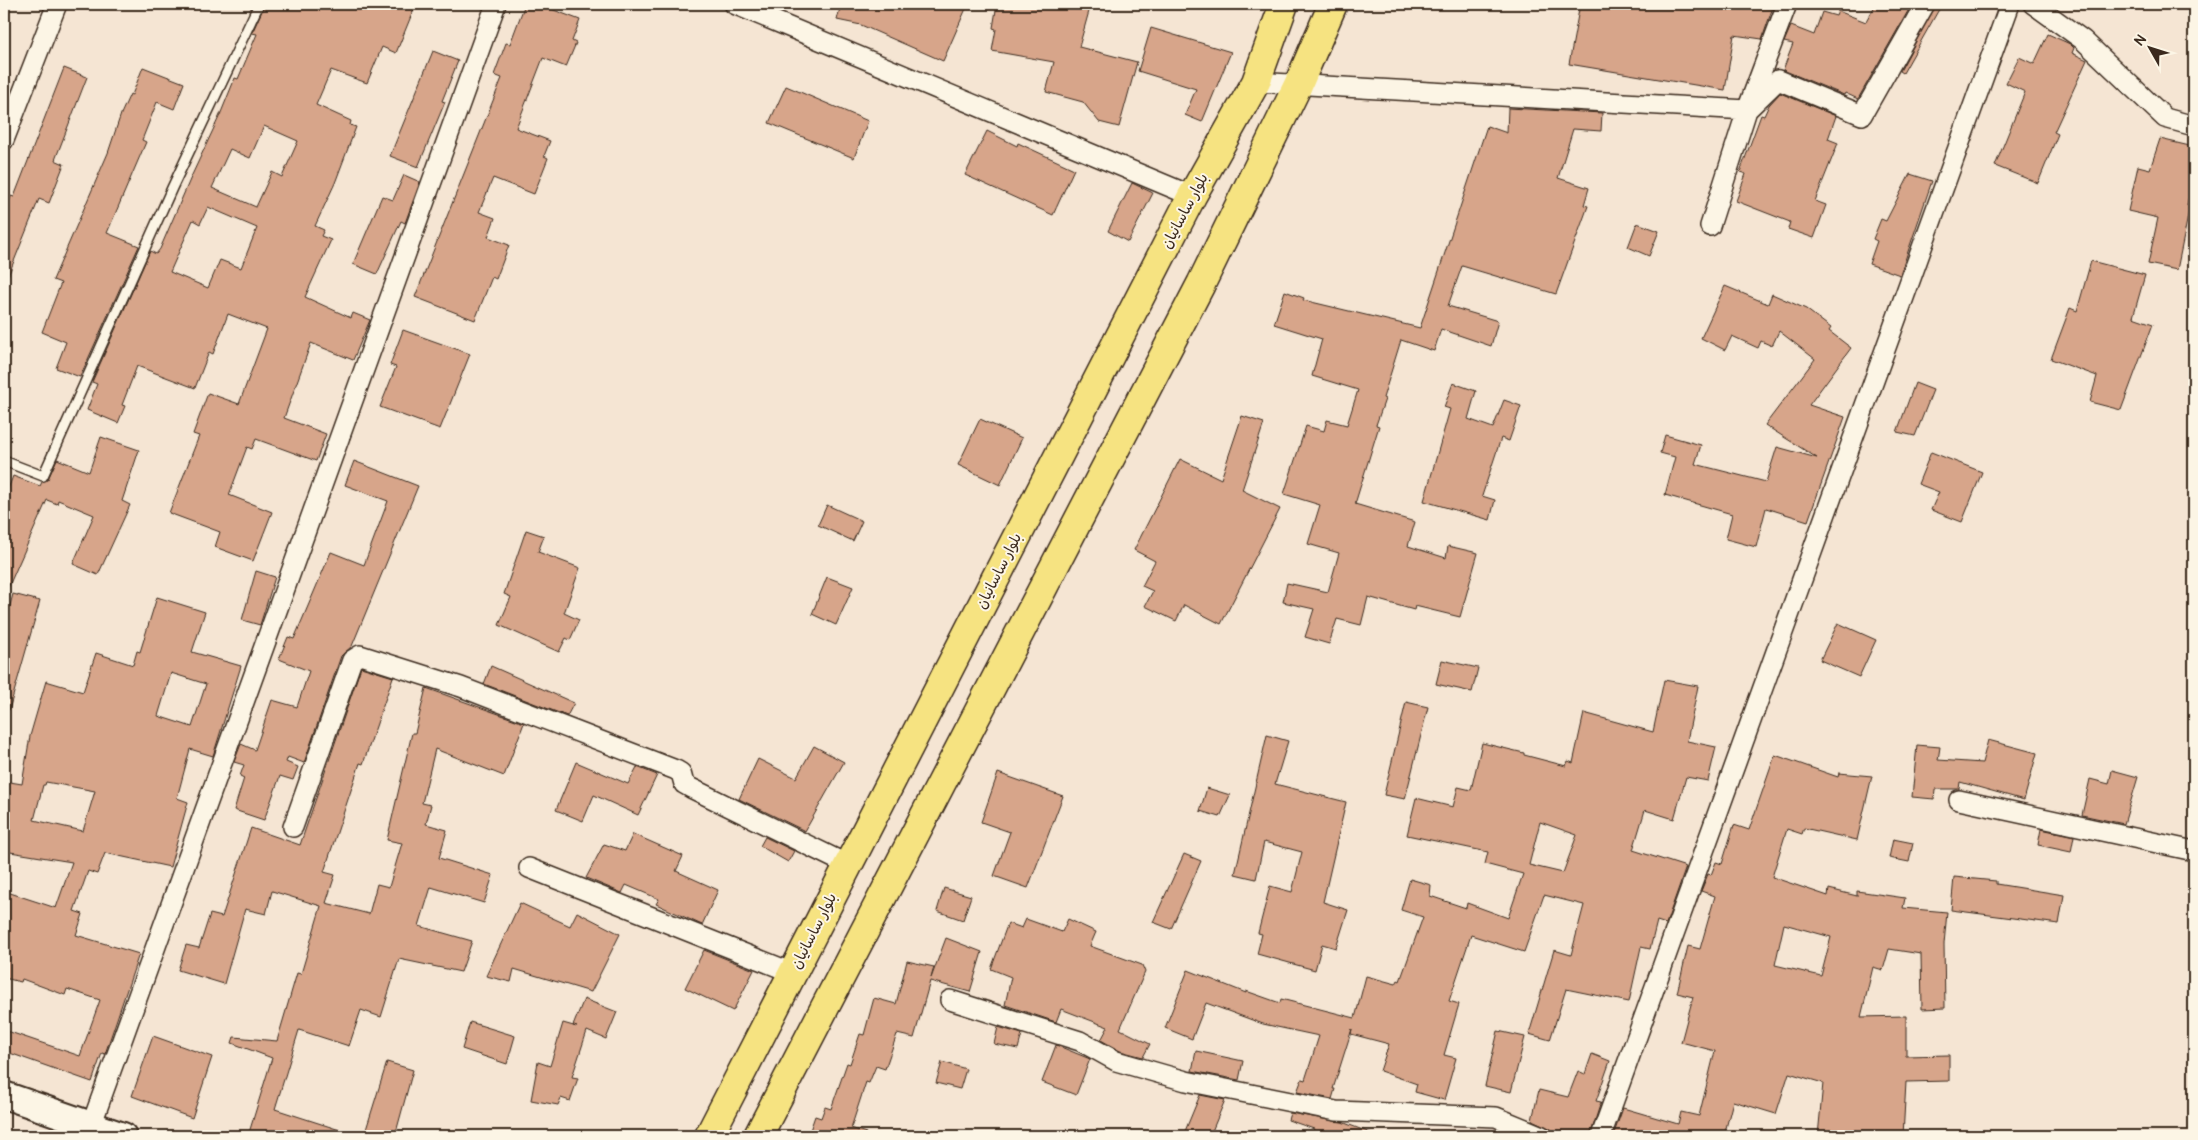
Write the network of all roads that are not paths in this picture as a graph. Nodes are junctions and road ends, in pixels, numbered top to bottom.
1 (57, 4) edge
2 (259, 4) edge
3 (496, 4) edge
4 (734, 4) edge
5 (1284, 4) edge
6 (1333, 4) edge
7 (1787, 4) edge
8 (1925, 4) edge
9 (2010, 4) edge
10 (2033, 4) edge
11 (1256, 82) junction
12 (1298, 85) junction
13 (1747, 110) junction
14 (2194, 126) edge
15 (4, 140) edge
16 (1192, 196) junction
17 (1710, 226) dead end
18 (4, 461) edge
19 (1959, 800) dead end
20 (293, 827) dead end
21 (2194, 851) edge
22 (848, 865) junction
23 (530, 868) dead end
24 (793, 974) junction
25 (950, 1000) dead end
26 (4, 1095) edge
27 (91, 1126) junction
28 (123, 1136) edge
29 (709, 1136) edge
30 (758, 1136) edge
31 (1542, 1136) edge
32 (1600, 1136) edge

1 - 15 street
2 - 18 lane
3 - 27 street
4 - 16 street
5 - 11 highway, بلوار ساسانیان
6 - 12 highway
7 - 13 street
8 - 13 street
9 - 32 street
10 - 14 street
11 - 12 street
11 - 16 highway, بلوار ساسانیان
12 - 13 street
12 - 30 highway
13 - 17 street
16 - 22 highway, بلوار ساسانیان
19 - 21 street
20 - 22 street
22 - 24 highway, بلوار ساسانیان
23 - 24 street
24 - 29 highway, بلوار ساسانیان
25 - 31 street
26 - 27 street
27 - 28 street

